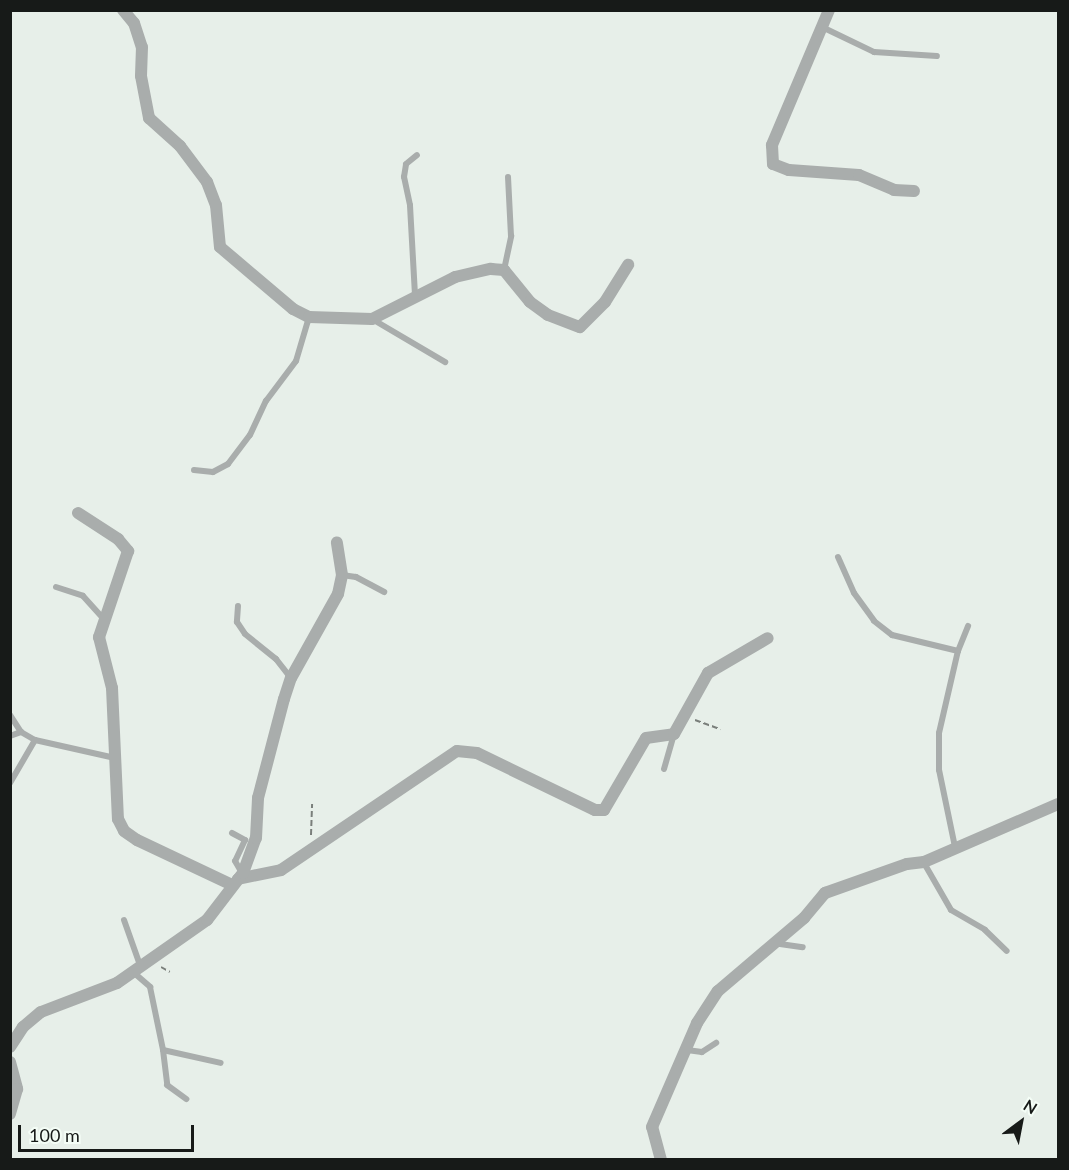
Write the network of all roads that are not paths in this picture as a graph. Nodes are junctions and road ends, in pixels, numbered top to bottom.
1 (829, 10) edge
2 (124, 11) edge
3 (822, 27) junction
4 (937, 56) dead end
5 (417, 154) dead end
6 (508, 177) dead end
7 (914, 191) dead end
8 (628, 265) dead end
9 (504, 270) junction
10 (415, 294) junction
11 (309, 317) junction
12 (372, 319) junction
13 (445, 362) dead end
14 (194, 470) dead end
15 (78, 513) dead end
16 (337, 542) dead end
17 (838, 557) dead end
18 (342, 575) junction
19 (57, 586) dead end
20 (384, 592) dead end
21 (238, 606) dead end
22 (103, 618) junction
23 (968, 626) dead end
24 (768, 638) dead end
25 (958, 651) junction
26 (291, 678) junction
27 (10, 715) edge
28 (21, 732) junction
29 (674, 734) junction
30 (10, 736) edge
31 (35, 740) junction
32 (116, 758) junction
33 (664, 769) dead end
34 (10, 783) edge
35 (1059, 804) edge
36 (232, 833) dead end
37 (955, 847) junction
38 (924, 862) junction
39 (238, 879) junction
40 (124, 920) dead end
41 (772, 943) junction
42 (803, 947) dead end
43 (1007, 951) dead end
44 (137, 970) junction
45 (716, 1043) dead end
46 (10, 1047) edge
47 (163, 1050) junction
48 (687, 1050) junction
49 (10, 1062) edge
50 (221, 1063) dead end
51 (186, 1099) dead end
52 (10, 1114) edge
53 (662, 1159) edge

1 - 3 street
2 - 11 street
3 - 4 lane
3 - 7 street
5 - 10 lane
6 - 9 lane
8 - 9 street
9 - 10 street
10 - 12 street
11 - 12 street
11 - 14 lane
12 - 13 lane
15 - 22 street
16 - 18 street
17 - 25 lane
18 - 20 lane
18 - 26 street
19 - 22 lane
21 - 26 lane
22 - 32 street
23 - 25 lane
24 - 29 street
25 - 37 lane
26 - 39 street
27 - 28 lane
28 - 30 lane
28 - 31 lane
29 - 33 lane
29 - 39 street
31 - 32 lane
31 - 34 lane
32 - 39 street
35 - 37 street
36 - 39 lane
37 - 38 street
38 - 41 street
38 - 43 lane
39 - 44 street
40 - 44 lane
41 - 42 lane
41 - 48 street
44 - 46 street
44 - 47 lane
45 - 48 lane
47 - 50 lane
47 - 51 lane
48 - 53 street
49 - 52 street

